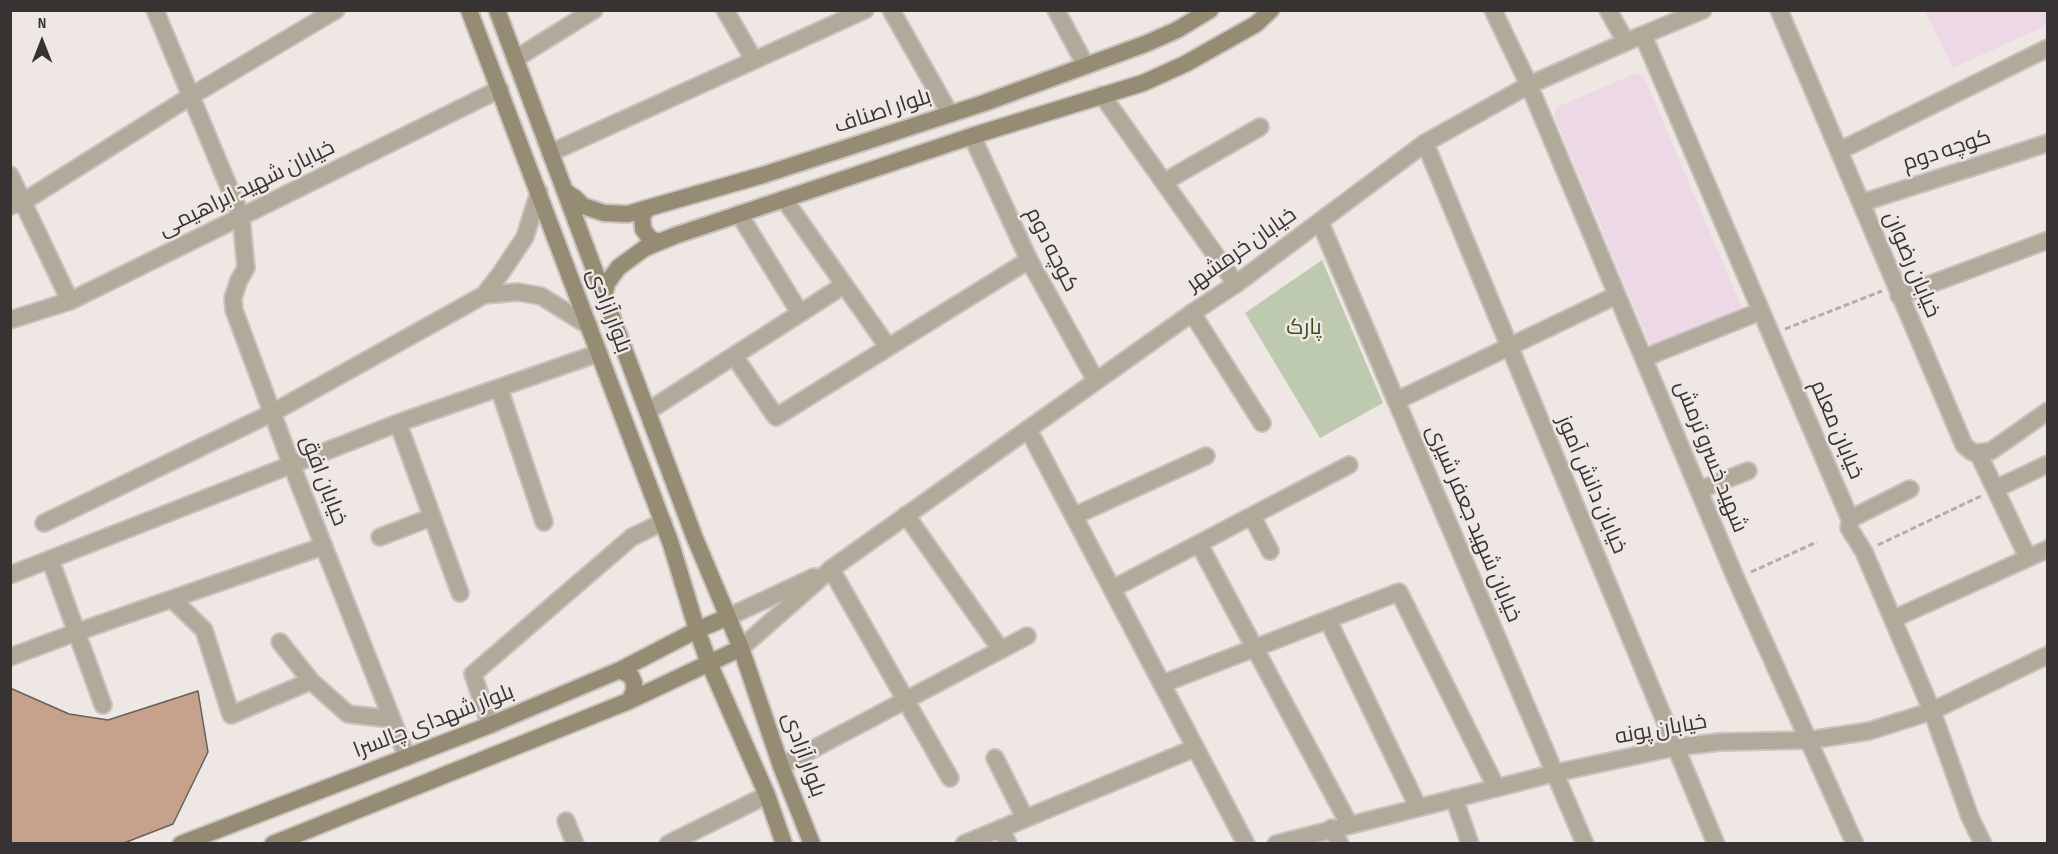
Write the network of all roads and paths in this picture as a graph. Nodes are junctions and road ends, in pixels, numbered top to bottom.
1 (155, 10) edge
2 (336, 10) edge
3 (469, 10) edge
4 (497, 10) edge
5 (594, 10) edge
6 (725, 10) edge
7 (865, 10) edge
8 (891, 10) edge
9 (1056, 10) edge
10 (1210, 10) edge
11 (1271, 10) edge
12 (1493, 10) edge
13 (1608, 10) edge
14 (1703, 10) edge
15 (1779, 10) edge
16 (1643, 35) junction
17 (1626, 42) junction
18 (2048, 48) edge
19 (515, 59) junction
20 (754, 60) junction
21 (1086, 66) junction
22 (1529, 85) junction
23 (500, 89) junction
24 (1102, 95) junction
25 (191, 96) junction
26 (950, 114) junction
27 (1260, 127) dead end
28 (972, 136) junction
29 (1425, 143) junction
30 (2048, 143) edge
31 (1839, 151) junction
32 (550, 153) junction
33 (10, 175) edge
34 (1164, 182) junction
35 (565, 191) junction
36 (539, 192) junction
37 (784, 199) junction
38 (1861, 203) junction
39 (17, 204) edge
40 (648, 208) junction
41 (739, 214) junction
42 (241, 216) junction
43 (1320, 222) junction
44 (2048, 240) edge
45 (660, 242) junction
46 (1029, 260) junction
47 (1236, 284) junction
48 (844, 285) junction
49 (1897, 291) junction
50 (484, 295) junction
51 (1617, 295) junction
52 (604, 296) junction
53 (70, 301) junction
54 (1761, 311) junction
55 (1192, 313) junction
56 (800, 314) junction
57 (10, 320) edge
58 (589, 326) junction
59 (1771, 335) junction
60 (1510, 346) junction
61 (888, 347) junction
62 (599, 353) junction
63 (734, 356) junction
64 (1644, 358) junction
65 (1096, 381) junction
66 (499, 388) junction
67 (1396, 401) junction
68 (648, 411) junction
69 (2048, 411) edge
70 (272, 413) junction
71 (398, 423) junction
72 (1262, 423) dead end
73 (1028, 429) junction
74 (1978, 453) junction
75 (1206, 456) dead end
76 (2048, 464) edge
77 (1349, 465) dead end
78 (292, 466) junction
79 (1748, 471) dead end
80 (1910, 489) dead end
81 (1995, 489) junction
82 (1699, 490) junction
83 (906, 515) junction
84 (1074, 516) junction
85 (1252, 516) junction
86 (432, 517) junction
87 (1850, 519) junction
88 (544, 522) dead end
89 (663, 522) junction
90 (44, 523) dead end
91 (694, 536) junction
92 (380, 537) dead end
93 (1817, 542) dead end
94 (671, 544) junction
95 (1199, 544) junction
96 (324, 546) junction
97 (2048, 549) edge
98 (1270, 551) dead end
99 (1864, 552) junction
100 (2028, 558) junction
101 (50, 559) junction
102 (831, 568) junction
103 (10, 575) edge
104 (1736, 579) junction
105 (1112, 589) junction
106 (460, 593) dead end
107 (172, 599) junction
108 (728, 617) junction
109 (1893, 618) junction
110 (1328, 620) junction
111 (697, 630) junction
112 (77, 632) junction
113 (1027, 636) dead end
114 (280, 642) dead end
115 (741, 648) junction
116 (1255, 648) junction
117 (1000, 650) junction
118 (2048, 655) edge
119 (10, 657) edge
120 (709, 663) junction
121 (620, 670) junction
122 (311, 681) junction
123 (1162, 684) junction
124 (906, 700) junction
125 (629, 701) junction
126 (103, 705) dead end
127 (1932, 711) junction
128 (392, 719) junction
129 (490, 726) junction
130 (773, 740) junction
131 (1810, 740) junction
132 (1676, 747) junction
133 (1195, 748) junction
134 (747, 752) junction
135 (407, 757) junction
136 (995, 758) dead end
137 (781, 766) junction
138 (1555, 773) junction
139 (950, 778) dead end
140 (1496, 787) junction
141 (767, 795) junction
142 (1454, 798) junction
143 (1418, 807) junction
144 (1024, 818) junction
145 (566, 821) dead end
146 (1349, 824) junction
147 (1332, 828) junction
148 (1004, 836) edge
149 (278, 842) edge
150 (181, 843) edge
151 (575, 843) edge
152 (668, 843) edge
153 (784, 843) edge
154 (812, 843) edge
155 (964, 843) edge
156 (1246, 843) edge
157 (1276, 843) edge
158 (1340, 843) edge
159 (1470, 843) edge
160 (1585, 843) edge
161 (1716, 843) edge
162 (1855, 843) edge
163 (1983, 843) edge

1 - 25 street, خیابان افق
2 - 25 street
3 - 23 main road, بلوار آزادی
4 - 19 main road, بلوار آزادی
5 - 19 street
6 - 20 street
7 - 20 street
8 - 26 street
9 - 21 street
10 - 21 main road, بلوار اصناف
11 - 24 main road
12 - 22 street, شهید خسرو ترمش
13 - 17 street
14 - 16 street, خیابان خرمشهر
15 - 31 street, خیابان رضوان
16 - 17 street, خیابان خرمشهر
16 - 54 street, خیابان معلم
17 - 22 street, خیابان خرمشهر
18 - 31 street
19 - 32 main road, بلوار آزادی
20 - 32 street
21 - 26 main road, بلوار اصناف
22 - 29 street, خیابان خرمشهر
22 - 51 street, شهید خسرو ترمش
23 - 36 main road, بلوار آزادی
23 - 42 street, خیابان شهید ابراهیمی
24 - 28 main road
24 - 34 street
25 - 39 street
25 - 42 street, خیابان افق
26 - 40 main road, بلوار اصناف
27 - 34 street
28 - 37 main road
28 - 46 street, کوچه دوم
29 - 43 street, خیابان خرمشهر
29 - 60 street, خیابان دانش آموز
30 - 38 street, کوچه دوم
31 - 38 street, خیابان رضوان
32 - 35 main road, بلوار آزادی
33 - 39 street
34 - 47 street
35 - 40 main road, بلوار اصناف
35 - 52 main road, بلوار آزادی
36 - 50 street
36 - 58 main road, بلوار آزادی
37 - 41 main road
37 - 48 street
38 - 49 street, خیابان رضوان
39 - 53 street
40 - 45 main road
41 - 45 main road
41 - 56 street
42 - 53 street, خیابان شهید ابراهیمی
42 - 70 street, خیابان افق
43 - 47 street, خیابان خرمشهر
43 - 67 street, خیابان شهید جعفر شیری
44 - 49 street
45 - 52 main road
46 - 61 street
46 - 65 street, کوچه دوم
47 - 55 street, خیابان خرمشهر
48 - 56 street
48 - 61 street
49 - 59 path
49 - 74 street, خیابان رضوان
50 - 58 street
50 - 70 street
51 - 60 street
51 - 64 street, شهید خسرو ترمش
52 - 68 main road, بلوار آزادی
53 - 57 street, خیابان شهید ابراهیمی
54 - 59 street, خیابان معلم
54 - 64 street
55 - 65 street, خیابان خرمشهر
55 - 72 street
56 - 63 street
58 - 62 main road, بلوار آزادی
59 - 87 street, خیابان معلم
60 - 67 street
60 - 132 street, خیابان دانش آموز
61 - 63 street
62 - 66 street
62 - 89 main road, بلوار آزادی
63 - 68 street
64 - 82 street, شهید خسرو ترمش
65 - 73 street, خیابان خرمشهر
66 - 71 street
66 - 88 street
67 - 138 street, خیابان شهید جعفر شیری
68 - 91 main road, بلوار آزادی
69 - 74 street
70 - 78 street, خیابان افق
70 - 90 street
71 - 78 street
71 - 86 street
73 - 83 street, خیابان خرمشهر
73 - 84 street
74 - 81 street, خیابان رضوان
75 - 84 street
76 - 81 street
77 - 85 street
78 - 96 street, خیابان افق
78 - 101 street
79 - 82 street
80 - 87 street
81 - 99 path
81 - 100 street, خیابان رضوان
82 - 104 street, شهید خسرو ترمش
83 - 102 street, خیابان خرمشهر
83 - 117 street
84 - 105 street
85 - 95 street
85 - 98 street
86 - 92 street
86 - 106 street
87 - 99 street, خیابان معلم
89 - 94 main road, بلوار آزادی
89 - 129 street
91 - 94 main road
91 - 108 main road, بلوار آزادی
93 - 104 path
94 - 111 main road, بلوار آزادی
95 - 105 street
95 - 116 street
96 - 107 street
96 - 128 street, خیابان افق
97 - 100 street
99 - 109 street, خیابان معلم
100 - 109 street
101 - 103 street
101 - 112 street
102 - 108 street, خیابان خرمشهر
102 - 115 street, خیابان خرمشهر
102 - 124 street
104 - 131 street, شهید خسرو ترمش
105 - 123 street
107 - 112 street
107 - 122 street
108 - 111 main road, بلوار شهدای چالسرا
108 - 115 main road, بلوار آزادی
109 - 127 street, خیابان معلم
110 - 116 street
110 - 140 street
110 - 143 street
111 - 120 main road, بلوار آزادی
111 - 121 main road, بلوار شهدای چالسرا
112 - 119 street
112 - 126 street
113 - 117 street
114 - 122 street
115 - 120 main road
115 - 130 main road, بلوار آزادی
116 - 123 street
116 - 146 street
117 - 124 street
118 - 127 street, خیابان پونه
120 - 125 main road
120 - 134 main road
121 - 125 main road
121 - 129 main road, بلوار شهدای چالسرا
122 - 128 street
123 - 133 street
124 - 137 street
124 - 139 street
125 - 149 main road
127 - 131 street, خیابان پونه
127 - 163 street, خیابان معلم
128 - 135 street, خیابان افق
129 - 135 main road, بلوار شهدای چالسرا
130 - 134 main road
130 - 137 main road, بلوار آزادی
131 - 132 street, خیابان پونه
131 - 162 street, شهید خسرو ترمش
132 - 138 street, خیابان پونه
132 - 161 street, خیابان دانش آموز
133 - 144 street
133 - 156 street
134 - 141 main road
135 - 150 main road, بلوار شهدای چالسرا
136 - 144 street
137 - 154 main road, بلوار آزادی
138 - 140 street, خیابان پونه
138 - 160 street, خیابان شهید جعفر شیری
140 - 142 street, خیابان پونه
141 - 152 street
141 - 153 main road
142 - 143 street, خیابان پونه
142 - 159 street
143 - 146 street, خیابان پونه
144 - 148 street
145 - 151 street
146 - 147 street, خیابان پونه
147 - 157 street, خیابان پونه
147 - 158 street
148 - 155 street

